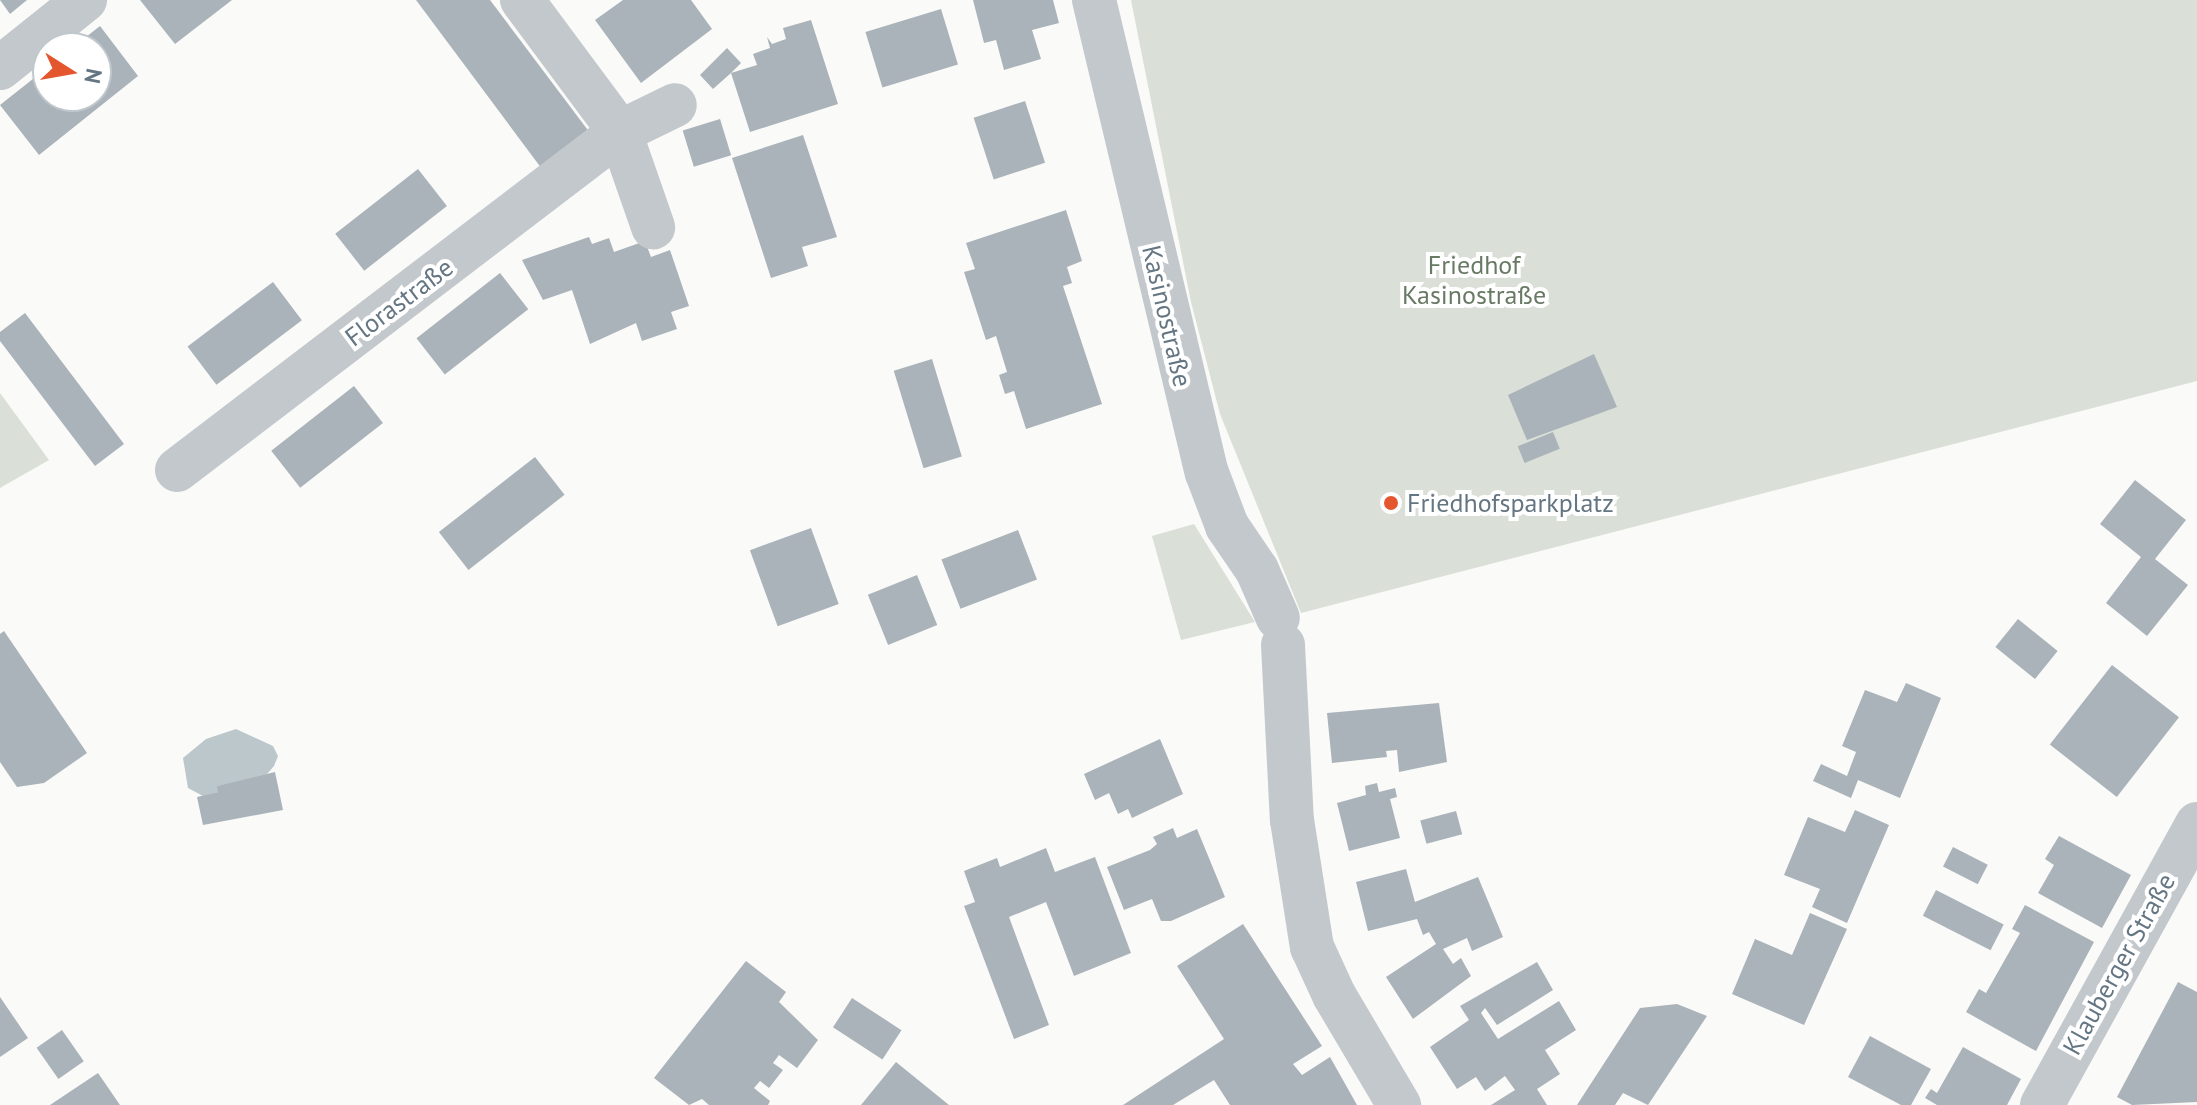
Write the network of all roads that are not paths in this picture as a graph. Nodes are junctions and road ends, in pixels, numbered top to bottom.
1 (85, 0) edge
2 (522, 0) edge
3 (1094, 0) edge
4 (1, 66) edge
5 (675, 105) dead end
6 (620, 132) junction
7 (653, 227) dead end
8 (177, 470) dead end
9 (2197, 824) edge
10 (1399, 1105) edge
11 (2042, 1105) edge

1 - 4 street
2 - 6 street
3 - 10 street, Kasinostraße
5 - 6 street, Florastraße
6 - 7 street
6 - 8 street, Florastraße
9 - 11 street, Klauberger Straße

